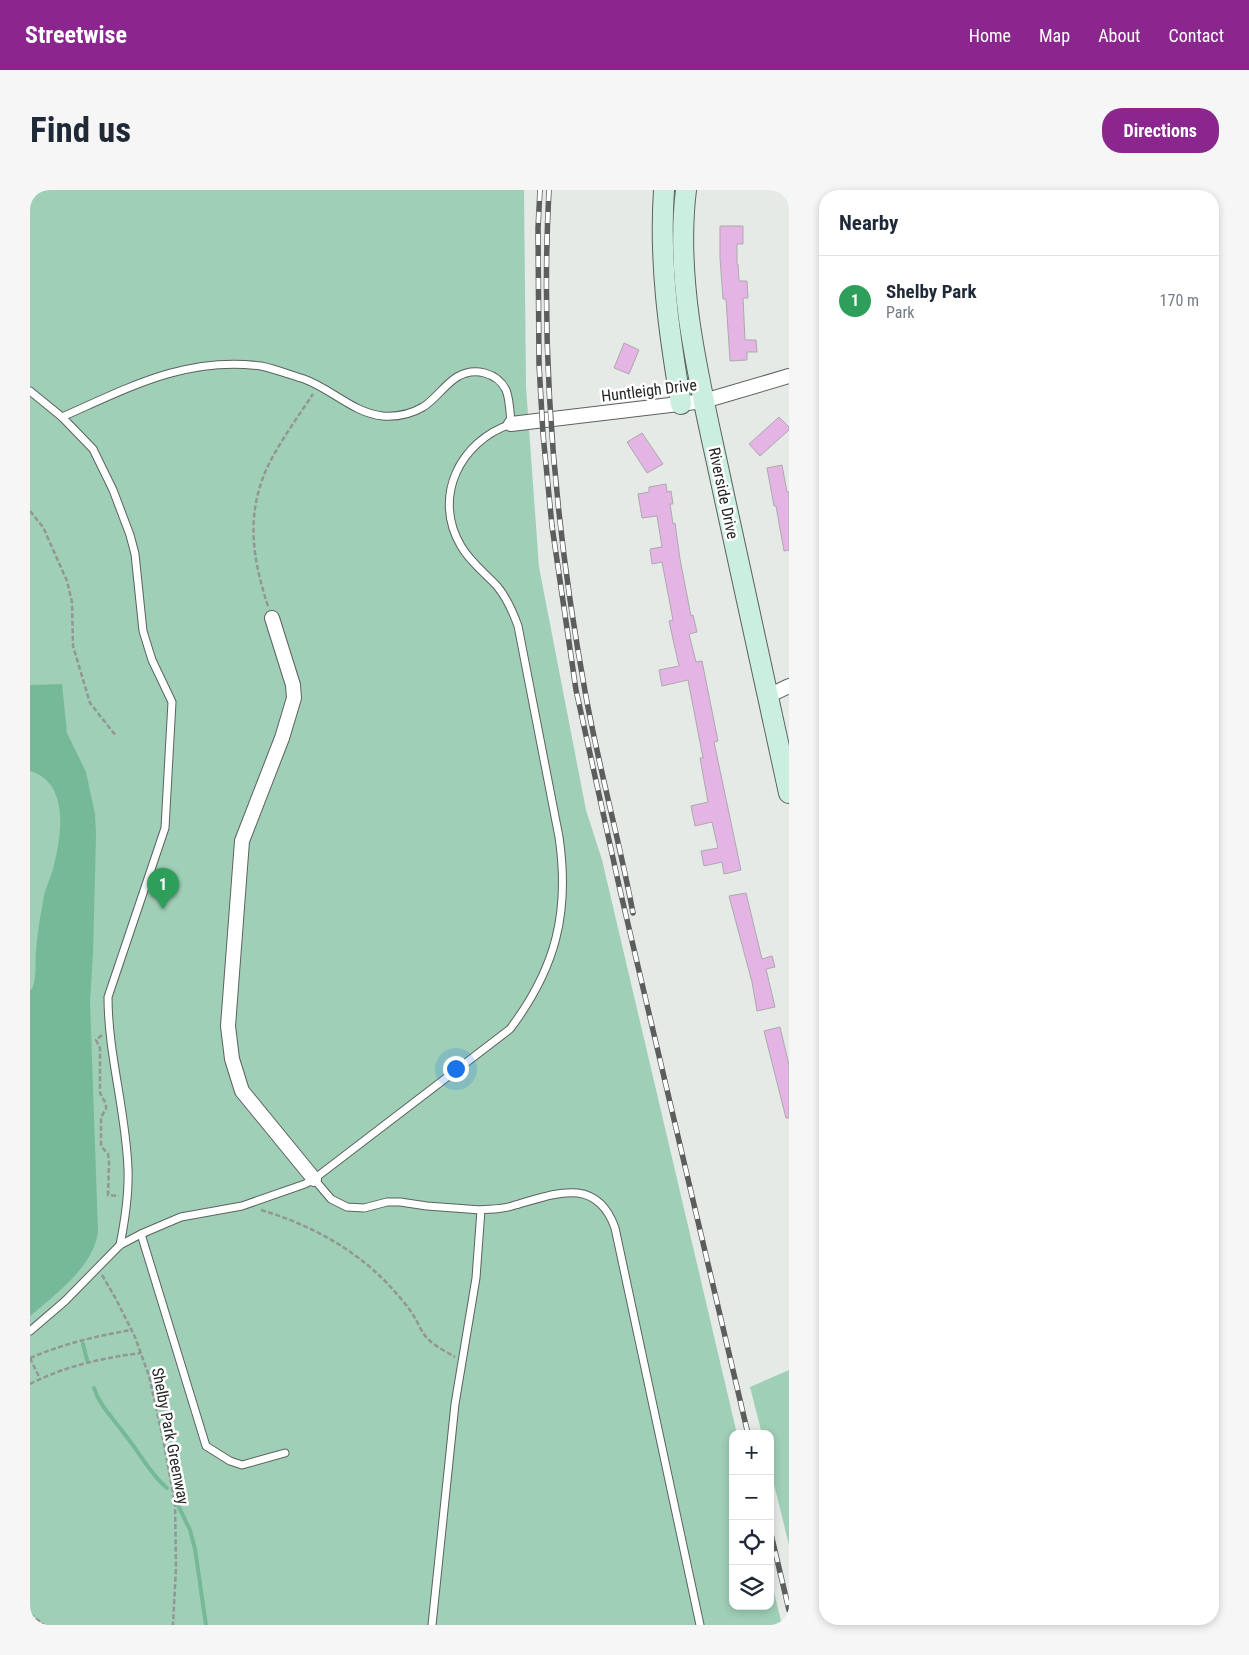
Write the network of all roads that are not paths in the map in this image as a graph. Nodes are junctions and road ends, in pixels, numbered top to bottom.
1 (664, 190) edge
2 (686, 190) edge
3 (789, 376) edge
4 (30, 391) edge
5 (704, 401) junction
6 (681, 404) junction
7 (62, 417) junction
8 (511, 424) junction
9 (272, 618) road end
10 (789, 686) edge
11 (768, 696) junction
12 (789, 793) edge
13 (314, 1178) junction
14 (481, 1210) junction
15 (141, 1234) junction
16 (120, 1245) junction
17 (30, 1331) edge
18 (285, 1454) dead end
19 (432, 1625) edge
20 (700, 1625) edge

1 - 6 street
2 - 5 street, Riverside Drive
3 - 5 street, Huntleigh Drive
4 - 7 lane
5 - 6 street, Huntleigh Drive
5 - 11 street, Riverside Drive
6 - 8 street, Huntleigh Drive
7 - 8 lane
7 - 16 lane
8 - 13 lane
9 - 13 street
10 - 11 street
11 - 12 street, Riverside Drive
13 - 14 lane
13 - 15 lane
14 - 19 lane
14 - 20 lane
15 - 16 lane
15 - 18 lane
16 - 17 lane

